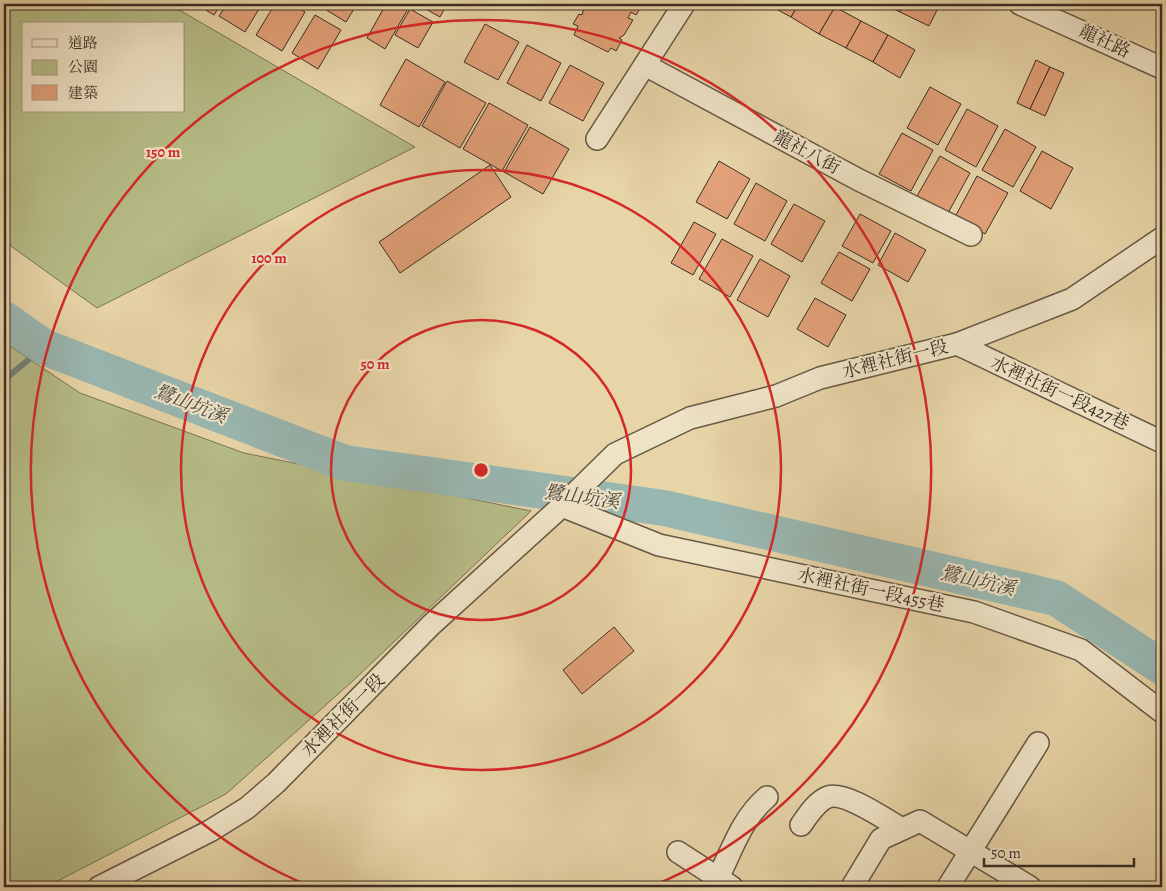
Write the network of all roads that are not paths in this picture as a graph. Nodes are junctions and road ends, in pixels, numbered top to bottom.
1 (684, 4) edge
2 (1020, 4) edge
3 (645, 65) junction
4 (1162, 68) edge
5 (597, 139) dead end
6 (971, 235) dead end
7 (1162, 238) edge
8 (957, 344) junction
9 (1162, 442) edge
10 (562, 506) junction
11 (1162, 712) edge
12 (1038, 743) dead end
13 (767, 798) dead end
14 (801, 825) dead end
15 (911, 825) junction
16 (970, 851) junction
17 (678, 852) dead end
18 (721, 884) edge
19 (99, 887) edge
20 (852, 887) edge
21 (948, 887) edge
22 (1030, 887) edge

1 - 3 street
2 - 4 street, 龍社路
3 - 5 street
3 - 6 street, 龍社八街
7 - 8 street, 水裡社街一段
8 - 9 street, 水裡社街一段427巷
8 - 10 street, 水裡社街一段
10 - 11 street, 水裡社街一段455巷
10 - 19 street, 水裡社街一段
12 - 16 street
13 - 18 street
14 - 15 street
15 - 16 street
15 - 20 street
16 - 21 street
16 - 22 street
17 - 18 street

